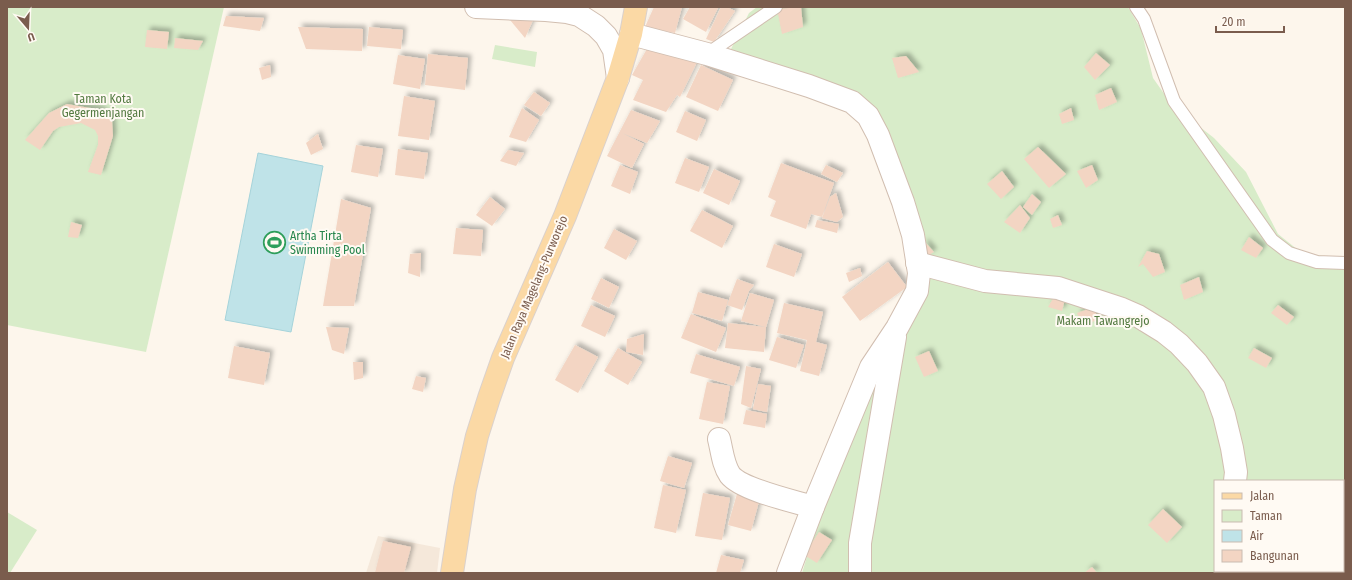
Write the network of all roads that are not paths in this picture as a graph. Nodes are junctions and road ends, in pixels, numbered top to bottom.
1 (476, 7) edge
2 (636, 7) edge
3 (776, 7) edge
4 (1136, 7) edge
5 (555, 8) edge
6 (631, 34) junction
7 (707, 54) junction
8 (618, 78) junction
9 (918, 263) junction
10 (1345, 263) edge
11 (897, 328) junction
12 (719, 439) dead end
13 (1235, 480) edge
14 (813, 507) junction
15 (452, 573) edge
16 (788, 573) edge
17 (860, 573) edge

1 - 5 street
2 - 6 main road, Jalan Raya Magelang-Purworejo
3 - 7 lane
4 - 10 lane
5 - 8 street
6 - 7 street
6 - 8 main road, Jalan Raya Magelang-Purworejo
7 - 9 street
8 - 15 main road, Jalan Raya Magelang-Purworejo
9 - 11 street
9 - 13 street
11 - 14 street
11 - 17 street
12 - 14 street
14 - 16 street

